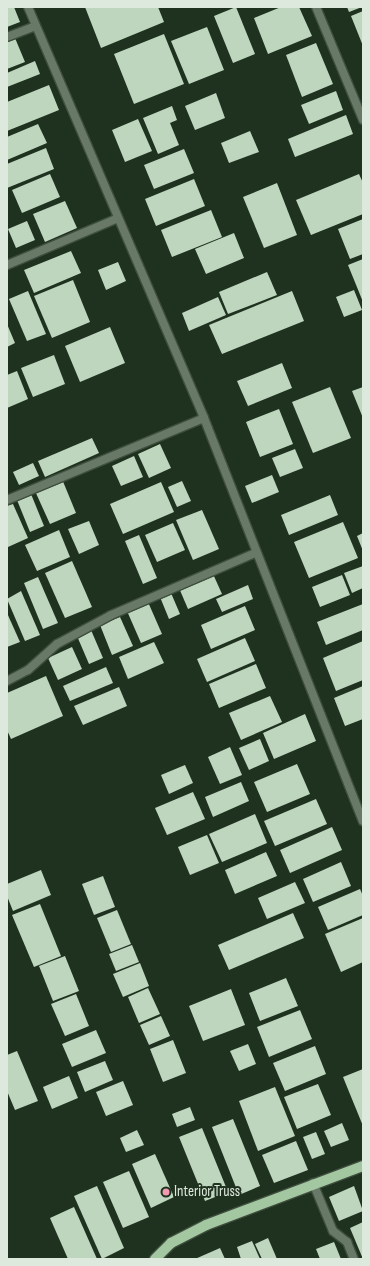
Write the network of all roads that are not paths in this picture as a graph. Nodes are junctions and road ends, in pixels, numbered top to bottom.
1 (28, 7) edge
2 (316, 7) edge
3 (35, 26) junction
4 (7, 37) edge
5 (363, 120) edge
6 (116, 219) junction
7 (7, 265) edge
8 (204, 418) junction
9 (7, 500) edge
10 (255, 553) junction
11 (7, 681) edge
12 (363, 821) edge
13 (363, 1166) edge
14 (313, 1183) junction
15 (155, 1259) edge
16 (354, 1259) edge

1 - 3 street
2 - 5 street
3 - 4 street
3 - 6 street
6 - 7 street
6 - 8 street
8 - 9 street
8 - 10 street
10 - 11 street
10 - 12 street
13 - 14 main road
14 - 15 main road
14 - 16 street

